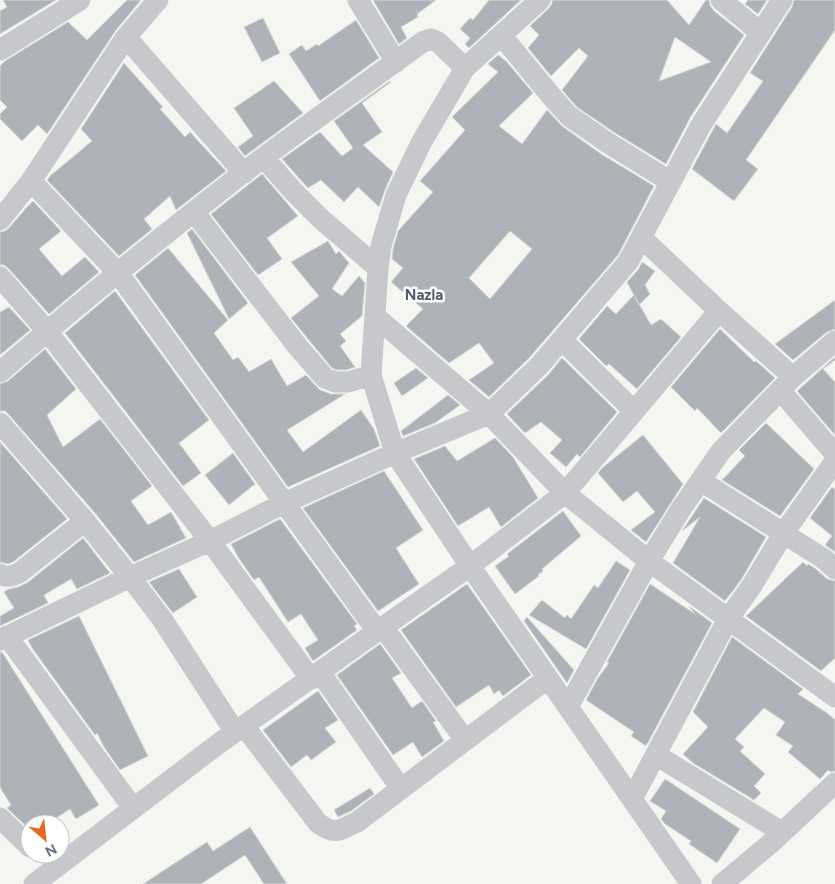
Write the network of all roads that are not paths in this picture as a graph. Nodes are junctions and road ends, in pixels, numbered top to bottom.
1 (80, 0) edge
2 (158, 0) edge
3 (358, 0) edge
4 (540, 0) edge
5 (721, 0) edge
6 (782, 0) edge
7 (761, 33) junction
8 (501, 35) junction
9 (126, 38) junction
10 (0, 50) edge
11 (396, 62) junction
12 (465, 68) junction
13 (264, 158) junction
14 (244, 172) junction
15 (31, 182) junction
16 (671, 182) junction
17 (194, 212) junction
18 (0, 220) edge
19 (642, 238) junction
20 (378, 268) junction
21 (118, 273) junction
22 (0, 277) edge
23 (719, 311) junction
24 (376, 316) junction
25 (47, 331) junction
26 (562, 340) junction
27 (835, 341) edge
28 (0, 372) edge
29 (371, 375) junction
30 (787, 383) junction
31 (634, 411) junction
32 (489, 414) junction
33 (0, 423) edge
34 (395, 453) junction
35 (835, 454) edge
36 (835, 461) edge
37 (701, 481) junction
38 (565, 493) junction
39 (284, 503) junction
40 (85, 521) junction
41 (783, 534) junction
42 (210, 541) junction
43 (649, 561) junction
44 (470, 566) junction
45 (835, 569) edge
46 (0, 574) edge
47 (130, 577) junction
48 (728, 618) junction
49 (380, 629) junction
50 (4, 638) edge
51 (316, 675) junction
52 (548, 678) junction
53 (835, 697) edge
54 (568, 706) junction
55 (239, 729) junction
56 (465, 740) junction
57 (656, 755) junction
58 (835, 783) edge
59 (401, 789) junction
60 (632, 799) junction
61 (133, 808) junction
62 (0, 818) edge
63 (782, 832) junction
64 (20, 837) edge
65 (49, 864) edge
66 (54, 869) junction
67 (34, 884) edge
68 (691, 884) edge
69 (722, 884) edge

1 - 10 street
2 - 9 street
3 - 11 street
4 - 8 street
5 - 7 street
6 - 7 street
7 - 16 street
8 - 12 street
8 - 16 street
9 - 14 street
9 - 15 street
11 - 12 street
11 - 13 street
12 - 20 street
13 - 14 street
13 - 20 street
14 - 17 street
15 - 18 street
15 - 21 street
16 - 19 street
17 - 21 street
17 - 29 street
19 - 23 street
19 - 26 street
20 - 24 street
21 - 25 street
21 - 39 street
22 - 25 street
23 - 30 street
23 - 31 street
24 - 29 street
24 - 32 street
25 - 28 street
25 - 42 street
26 - 31 street
26 - 32 street
27 - 30 street
29 - 34 street
30 - 35 street
30 - 37 street
31 - 38 street
32 - 34 street
32 - 38 street
33 - 40 street
34 - 39 street
34 - 44 street
36 - 41 street
37 - 41 street
37 - 43 street
38 - 43 street
38 - 44 street
39 - 42 street
39 - 49 street
40 - 46 street
40 - 47 street
41 - 45 street
41 - 48 street
42 - 47 street
42 - 51 street
43 - 48 street
43 - 54 street
44 - 49 street
44 - 52 street
47 - 50 street
47 - 55 street
48 - 53 street
48 - 57 street
49 - 51 street
49 - 56 street
50 - 61 street
51 - 55 street
51 - 59 street
52 - 54 street
52 - 56 street
54 - 60 street
55 - 59 street
55 - 61 street
56 - 59 street
57 - 60 street
57 - 63 street
58 - 63 street
60 - 68 street
61 - 66 street
62 - 64 street
63 - 69 street
65 - 66 street
66 - 67 street

